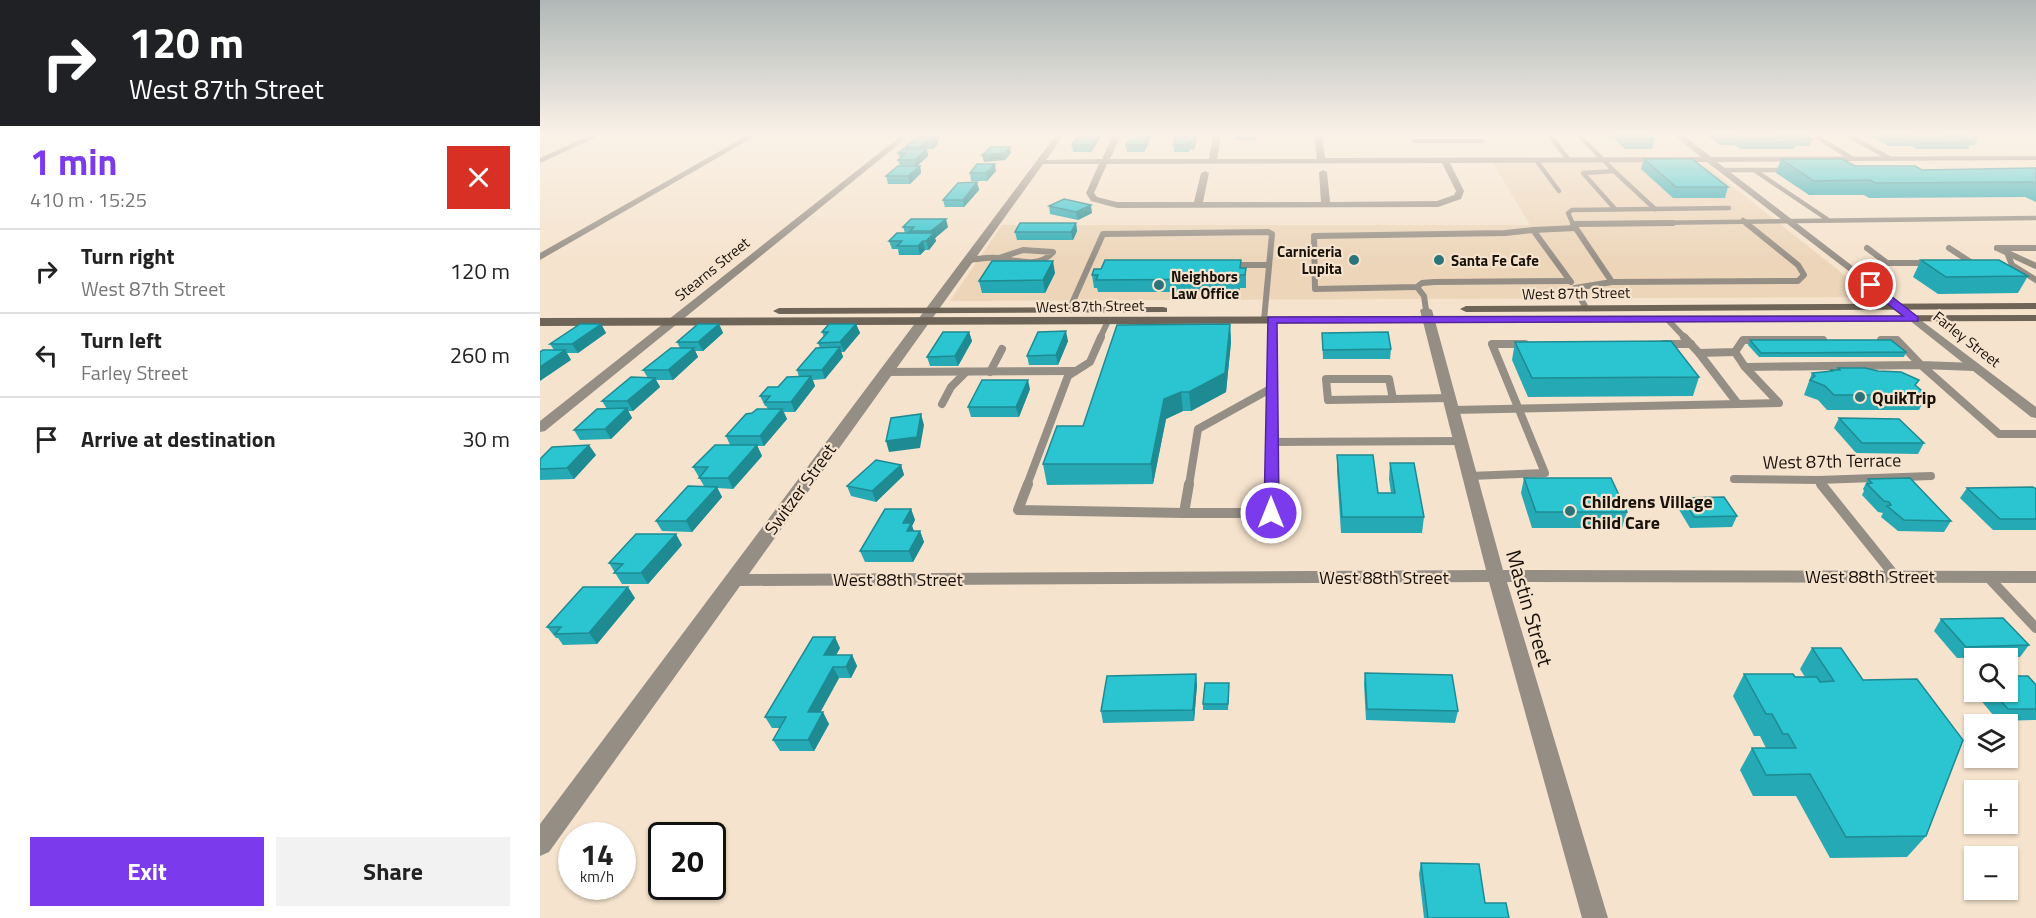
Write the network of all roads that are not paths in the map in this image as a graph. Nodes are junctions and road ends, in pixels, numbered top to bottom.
1 (678, 178) edge
2 (853, 178) edge
3 (1029, 178) edge
4 (1097, 178) edge
5 (1205, 178) edge
6 (1324, 178) edge
7 (1454, 178) edge
8 (1549, 178) edge
9 (1587, 178) edge
10 (1621, 178) edge
11 (1733, 178) edge
12 (1766, 178) edge
13 (1559, 191) dead end
14 (1326, 204) junction
15 (1198, 205) junction
16 (1729, 208) dead end
17 (1615, 209) junction
18 (1654, 209) junction
19 (2036, 218) edge
20 (1827, 219) junction
21 (1743, 220) junction
22 (1786, 220) junction
23 (1575, 226) junction
24 (1533, 230) junction
25 (1867, 248) dead end
26 (1949, 248) dead end
27 (2034, 249) edge
28 (2008, 255) junction
29 (540, 257) edge
30 (999, 258) junction
31 (969, 260) junction
32 (1940, 263) edge
33 (1962, 263) edge
34 (1090, 265) junction
35 (1101, 265) edge
36 (1220, 265) edge
37 (1268, 265) junction
38 (2036, 267) edge
39 (2036, 280) edge
40 (1570, 281) junction
41 (1612, 282) junction
42 (1417, 287) junction
43 (1575, 288) junction
44 (1898, 306) junction
45 (2036, 306) edge
46 (1587, 308) junction
47 (1069, 310) junction
48 (540, 312) edge
49 (685, 312) junction
50 (1427, 314) junction
51 (927, 316) junction
52 (1267, 316) junction
53 (2036, 318) edge
54 (1914, 319) junction
55 (1668, 320) junction
56 (1108, 321) junction
57 (540, 322) edge
58 (672, 322) junction
59 (1826, 340) edge
60 (1874, 340) edge
61 (1539, 344) edge
62 (1656, 344) edge
63 (1691, 344) junction
64 (1002, 349) dead end
65 (1735, 352) junction
66 (1700, 353) junction
67 (1921, 365) junction
68 (1745, 367) junction
69 (1975, 367) junction
70 (1075, 371) junction
71 (885, 372) junction
72 (966, 372) junction
73 (990, 372) junction
74 (1272, 388) junction
75 (1393, 399) junction
76 (942, 404) dead end
77 (1451, 404) junction
78 (1738, 404) junction
79 (1519, 408) junction
80 (2036, 414) edge
81 (540, 428) edge
82 (2036, 434) edge
83 (1461, 441) junction
84 (1272, 442) junction
85 (1470, 476) junction
86 (1931, 476) dead end
87 (1734, 479) dead end
88 (1818, 480) junction
89 (1184, 513) junction
90 (1496, 576) junction
91 (1894, 576) junction
92 (1987, 576) junction
93 (2036, 576) edge
94 (733, 580) junction
95 (2036, 628) edge
96 (540, 844) edge
97 (1595, 918) edge

1 - 29 street
2 - 49 street, Stearns Street
3 - 31 street, Switzer Street
4 - 15 street
5 - 15 street
6 - 14 street
7 - 14 street
8 - 13 lane
9 - 17 lane
10 - 18 lane
11 - 22 street, Farley Street
12 - 20 lane
14 - 15 street
16 - 18 lane
17 - 18 lane
17 - 23 lane
19 - 20 lane
20 - 22 lane
21 - 22 lane
21 - 23 lane
21 - 41 lane
22 - 44 street, Farley Street
23 - 24 lane
23 - 41 lane
24 - 40 lane
24 - 42 lane
25 - 32 lane
26 - 33 lane
27 - 28 lane
28 - 38 lane
28 - 39 lane
30 - 30 lane
30 - 31 lane
31 - 51 street, Switzer Street
34 - 35 lane
34 - 37 lane
34 - 47 lane
36 - 37 lane
37 - 52 lane
40 - 42 lane
40 - 43 lane
41 - 43 lane
42 - 50 lane
43 - 46 lane
44 - 45 main road, West 87th Street
44 - 46 main road, West 87th Street
44 - 54 street, Farley Street
46 - 50 main road, West 87th Street
47 - 51 main road, West 87th Street
47 - 52 main road, West 87th Street
48 - 49 main road, West 87th Street
49 - 51 main road, West 87th Street
49 - 58 street, Stearns Street
50 - 52 main road, West 87th Street
50 - 55 main road, West 87th Street
50 - 77 street, Mastin Street
51 - 56 main road, West 87th Street
51 - 58 main road, West 87th Street
51 - 71 street, Switzer Street
52 - 56 main road, West 87th Street
52 - 74 lane
53 - 54 main road, West 87th Street
54 - 55 main road, West 87th Street
54 - 69 street, Farley Street
55 - 63 lane
56 - 70 lane
57 - 58 main road, West 87th Street
58 - 81 street, Stearns Street
59 - 65 lane
60 - 67 lane
61 - 79 lane
62 - 63 lane
63 - 66 lane
64 - 73 lane
65 - 66 lane
65 - 68 lane
66 - 78 lane
67 - 68 lane
67 - 69 lane
67 - 82 lane
68 - 78 lane
69 - 80 street, Farley Street
70 - 73 lane
70 - 89 lane
71 - 72 lane
71 - 94 street, Switzer Street
72 - 73 lane
72 - 76 lane
74 - 84 lane
74 - 89 lane
75 - 75 lane
75 - 77 lane
77 - 79 lane
77 - 83 street, Mastin Street
78 - 79 lane
79 - 85 lane
83 - 84 lane
83 - 85 street, Mastin Street
84 - 89 lane
85 - 90 street, Mastin Street
86 - 88 lane, West 87th Terrace
87 - 88 lane, West 87th Terrace
88 - 91 lane
90 - 91 street, West 88th Street
90 - 94 street, West 88th Street
90 - 97 street, Mastin Street
91 - 92 street, West 88th Street
92 - 93 street, West 88th Street
92 - 95 lane
94 - 96 street, Switzer Street

